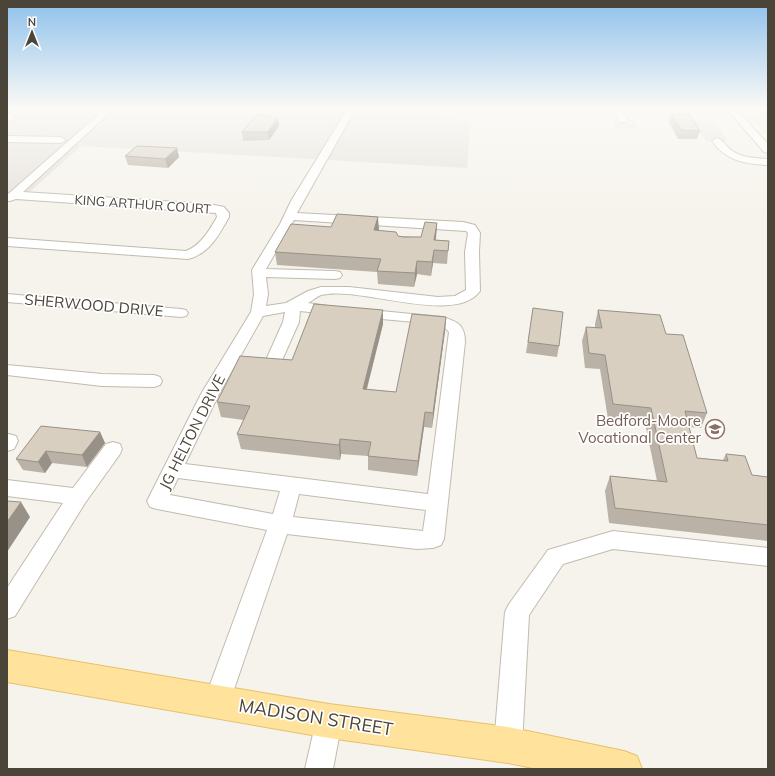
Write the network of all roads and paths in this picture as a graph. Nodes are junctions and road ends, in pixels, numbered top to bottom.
1 (56, 144) edge
2 (71, 144) edge
3 (331, 144) edge
4 (720, 144) edge
5 (768, 162) edge
6 (46, 167) junction
7 (13, 192) edge
8 (328, 219) junction
9 (416, 224) junction
10 (290, 226) junction
11 (322, 232) edge
12 (412, 238) edge
13 (7, 242) edge
14 (259, 273) junction
15 (335, 275) dead end
16 (7, 298) edge
17 (408, 298) junction
18 (293, 306) junction
19 (258, 312) junction
20 (181, 313) dead end
21 (404, 317) junction
22 (228, 363) junction
23 (7, 370) edge
24 (154, 381) dead end
25 (113, 449) dead end
26 (172, 470) junction
27 (292, 485) junction
28 (7, 488) edge
29 (78, 497) junction
30 (437, 503) junction
31 (280, 524) junction
32 (768, 557) edge
33 (7, 608) edge
34 (7, 666) edge
35 (217, 701) junction
36 (329, 721) junction
37 (508, 745) junction
38 (319, 769) edge
39 (624, 769) edge

1 - 6 street
2 - 6 street
3 - 10 street
4 - 5 street
6 - 7 street
7 - 13 street, KING ARTHUR COURT
8 - 9 street
8 - 10 street
8 - 11 street
9 - 12 street
9 - 17 street
10 - 14 street
14 - 15 street
14 - 19 street, JG HELTON DRIVE
16 - 20 street, SHERWOOD DRIVE
17 - 18 street
17 - 21 street
18 - 19 street
18 - 21 street
18 - 22 street
19 - 22 street, JG HELTON DRIVE
21 - 30 street
22 - 26 street, JG HELTON DRIVE
23 - 24 street
25 - 29 street
26 - 27 street
26 - 31 street, JG HELTON DRIVE
27 - 30 street
27 - 31 street
28 - 29 street
29 - 33 street
30 - 31 street
31 - 35 street
32 - 37 street
34 - 35 main road, MADISON STREET
35 - 36 main road, MADISON STREET
36 - 37 main road, MADISON STREET
36 - 38 street
37 - 39 main road, MADISON STREET

